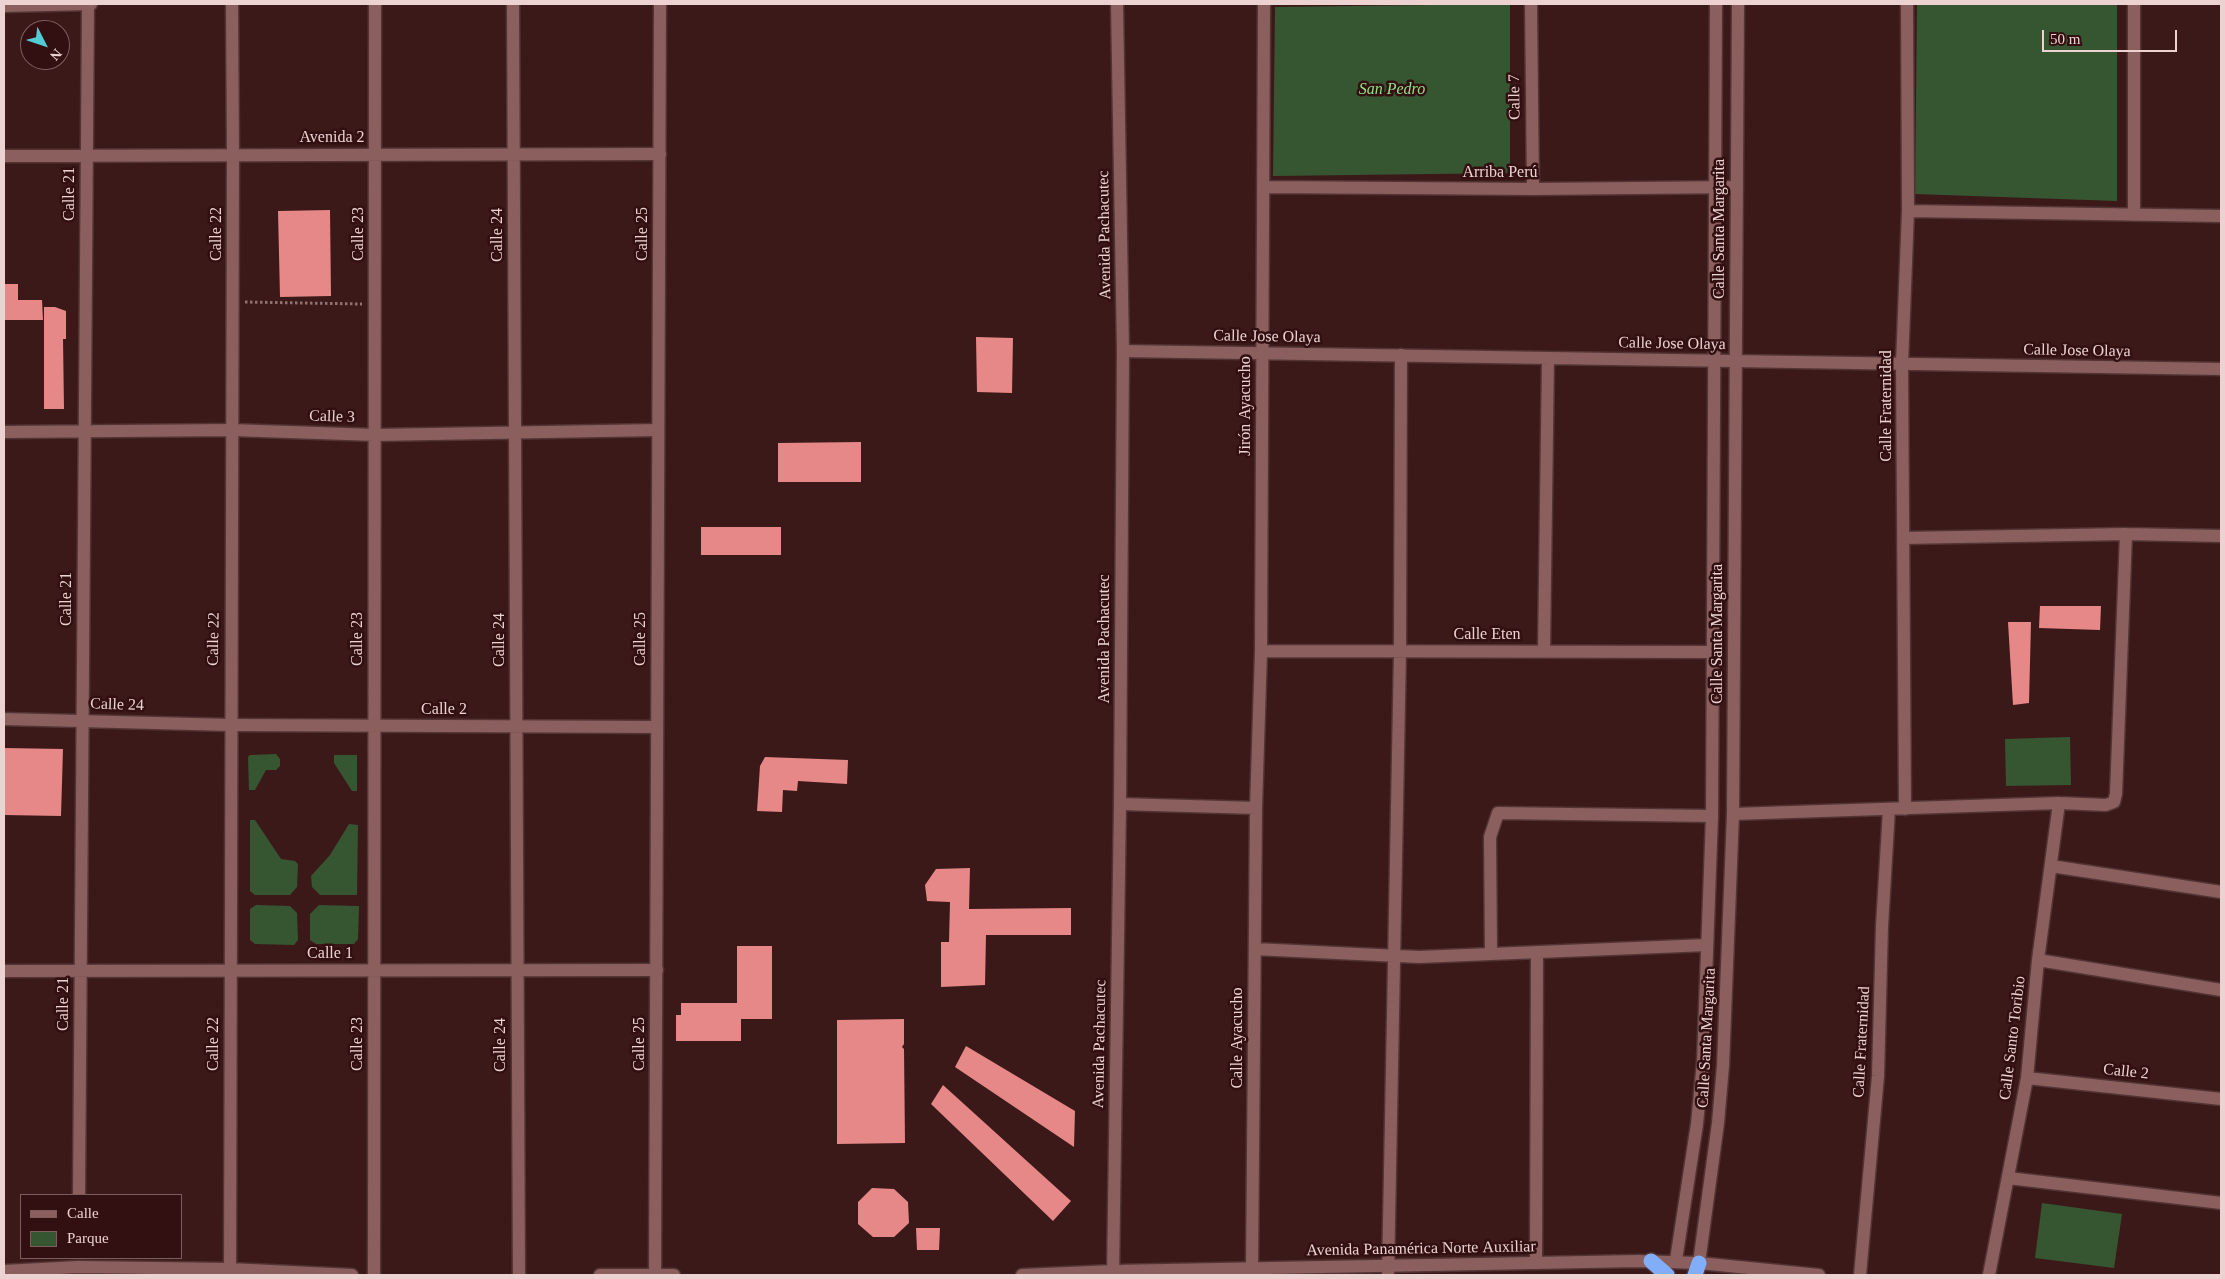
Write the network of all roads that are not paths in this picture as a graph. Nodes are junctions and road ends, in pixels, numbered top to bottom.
1 (89, 4) edge
2 (232, 4) edge
3 (375, 4) edge
4 (513, 4) edge
5 (660, 4) edge
6 (1117, 4) edge
7 (1264, 4) edge
8 (1531, 4) edge
9 (1716, 4) edge
10 (1738, 4) edge
11 (1907, 4) edge
12 (2134, 4) edge
13 (4, 6) edge
14 (514, 154) junction
15 (660, 154) junction
16 (87, 155) junction
17 (234, 155) junction
18 (375, 155) junction
19 (4, 156) edge
20 (1263, 187) junction
21 (1714, 187) junction
22 (1737, 187) junction
23 (1532, 189) junction
24 (1908, 212) junction
25 (2134, 215) junction
26 (2221, 216) edge
27 (1123, 351) junction
28 (1262, 353) junction
29 (1401, 355) junction
30 (1548, 358) junction
31 (1715, 361) junction
32 (1735, 361) junction
33 (1902, 364) junction
34 (2221, 369) edge
35 (232, 430) junction
36 (658, 430) junction
37 (4, 432) edge
38 (85, 432) junction
39 (515, 432) junction
40 (374, 435) junction
41 (2126, 534) junction
42 (2221, 536) edge
43 (1903, 538) junction
44 (1261, 651) junction
45 (1400, 651) junction
46 (1544, 651) junction
47 (1714, 652) junction
48 (4, 719) edge
49 (82, 721) junction
50 (230, 725) junction
51 (374, 726) junction
52 (516, 726) junction
53 (657, 727) junction
54 (2059, 803) junction
55 (1120, 804) junction
56 (1256, 808) junction
57 (1889, 809) junction
58 (1905, 809) junction
59 (1733, 814) junction
60 (1712, 816) junction
61 (2051, 866) junction
62 (2221, 892) edge
63 (1707, 945) junction
64 (1255, 949) junction
65 (1537, 952) junction
66 (1491, 954) junction
67 (1395, 956) junction
68 (2038, 960) junction
69 (4, 970) edge
70 (80, 970) junction
71 (230, 970) junction
72 (374, 970) junction
73 (517, 970) junction
74 (656, 970) junction
75 (2221, 990) edge
76 (2027, 1078) junction
77 (2221, 1099) edge
78 (2008, 1178) junction
79 (79, 1194) edge
80 (2221, 1203) edge
81 (1676, 1260) junction
82 (1651, 1261) junction
83 (78, 1262) edge
84 (1536, 1263) junction
85 (1252, 1268) junction
86 (1697, 1269) edge
87 (1389, 1270) edge
88 (4, 1271) edge
89 (230, 1272) edge
90 (1266, 1272) edge
91 (1113, 1273) edge
92 (352, 1275) edge
93 (374, 1275) edge
94 (519, 1275) edge
95 (600, 1275) edge
96 (655, 1275) edge
97 (674, 1275) edge
98 (1022, 1275) edge
99 (1668, 1275) edge
100 (1819, 1275) edge
101 (1860, 1275) edge
102 (1990, 1275) edge

1 - 13 street
1 - 16 street, Calle 21
2 - 17 street, Calle 22
3 - 18 street, Calle 23
4 - 14 street, Calle 24
5 - 15 street, Calle 25
6 - 27 street, Avenida Pachacutec
7 - 20 street, Jirón Ayacucho
8 - 23 street, Calle 7
9 - 21 street, Calle Santa Margarita
10 - 22 street, Calle Santa Margarita
11 - 24 street, Calle Fraternidad
12 - 25 street
14 - 15 street, Avenida 2
14 - 18 street, Avenida 2
14 - 39 street, Calle 24
15 - 36 street, Calle 25
16 - 17 street, Avenida 2
16 - 19 street, Avenida 2
16 - 38 street, Calle 21
17 - 18 street, Avenida 2
17 - 35 street, Calle 22
18 - 40 street, Calle 23
20 - 23 street, Arriba Perú
20 - 28 street, Jirón Ayacucho
21 - 22 street, Arriba Perú
21 - 23 street, Arriba Perú
21 - 31 street, Calle Santa Margarita
22 - 32 street, Calle Santa Margarita
24 - 25 street
24 - 33 street, Calle Fraternidad
25 - 26 street
27 - 28 street, Calle Jose Olaya
27 - 55 street, Avenida Pachacutec
28 - 29 street, Calle Jose Olaya
28 - 44 street, Jirón Ayacucho
29 - 30 street, Calle Jose Olaya
29 - 45 street
30 - 31 street, Calle Jose Olaya
30 - 46 street
31 - 32 street, Calle Jose Olaya
31 - 47 street, Calle Santa Margarita
32 - 33 street, Calle Jose Olaya
32 - 59 street, Calle Santa Margarita
33 - 34 street, Calle Jose Olaya
33 - 43 street, Calle Fraternidad
35 - 38 street, Calle 3
35 - 40 street, Calle 3
35 - 50 street, Calle 22
36 - 39 street, Calle 3
36 - 53 street, Calle 25
37 - 38 street, Calle 3
38 - 49 street, Calle 21
39 - 40 street, Calle 3
39 - 52 street, Calle 24
40 - 51 street, Calle 23
41 - 42 street
41 - 43 street
41 - 54 street
43 - 58 street, Calle Fraternidad
44 - 45 street, Calle Eten
44 - 56 street, Jirón Ayacucho
45 - 46 street, Calle Eten
45 - 67 street
46 - 47 street, Calle Eten
47 - 60 street, Calle Santa Margarita
48 - 49 street, Calle 24
49 - 50 street, Calle 24
49 - 70 street, Calle 21
50 - 51 street, Calle 2
50 - 71 street, Calle 22
51 - 52 street, Calle 2
51 - 72 street, Calle 23
52 - 53 street, Calle 2
52 - 73 street, Calle 24
53 - 74 street, Calle 25
54 - 58 street
54 - 61 street, Calle Santo Toribio
55 - 56 street
55 - 91 street, Avenida Pachacutec
56 - 64 street, Calle Ayacucho
57 - 58 street
57 - 59 street
57 - 101 street, Calle Fraternidad
59 - 86 street, Calle Santa Margarita
60 - 63 street, Calle Santa Margarita
60 - 66 street
61 - 62 street
61 - 68 street, Calle Santo Toribio
63 - 65 street
63 - 81 street, Calle Santa Margarita
64 - 67 street
64 - 85 street, Calle Ayacucho
65 - 66 street
65 - 84 street
66 - 67 street
67 - 87 street
68 - 75 street
68 - 76 street, Calle Santo Toribio
69 - 70 street, Calle 1
70 - 71 street, Calle 1
70 - 79 street, Calle 21
71 - 72 street, Calle 1
71 - 89 street, Calle 22
72 - 73 street, Calle 1
72 - 93 street, Calle 23
73 - 74 street, Calle 1
73 - 94 street, Calle 24
74 - 96 street, Calle 25
76 - 77 street, Calle 2
76 - 78 street, Calle Santo Toribio
78 - 80 street
78 - 102 street, Calle Santo Toribio
81 - 82 street, Avenida Panamérica Norte Auxiliar
81 - 86 street, Avenida Panamérica Norte Auxiliar
82 - 84 street, Avenida Panamérica Norte Auxiliar
82 - 99 highway
83 - 88 street
83 - 89 street
84 - 87 street, Avenida Panamérica Norte Auxiliar
85 - 90 street, Avenida Panamérica Norte Auxiliar
85 - 91 street, Avenida Panamérica Norte Auxiliar
86 - 100 street, Avenida Panamérica Norte Auxiliar
87 - 90 street, Avenida Panamérica Norte Auxiliar
89 - 92 street
91 - 98 street, Avenida Panamérica Norte Auxiliar
95 - 96 street
96 - 97 street

